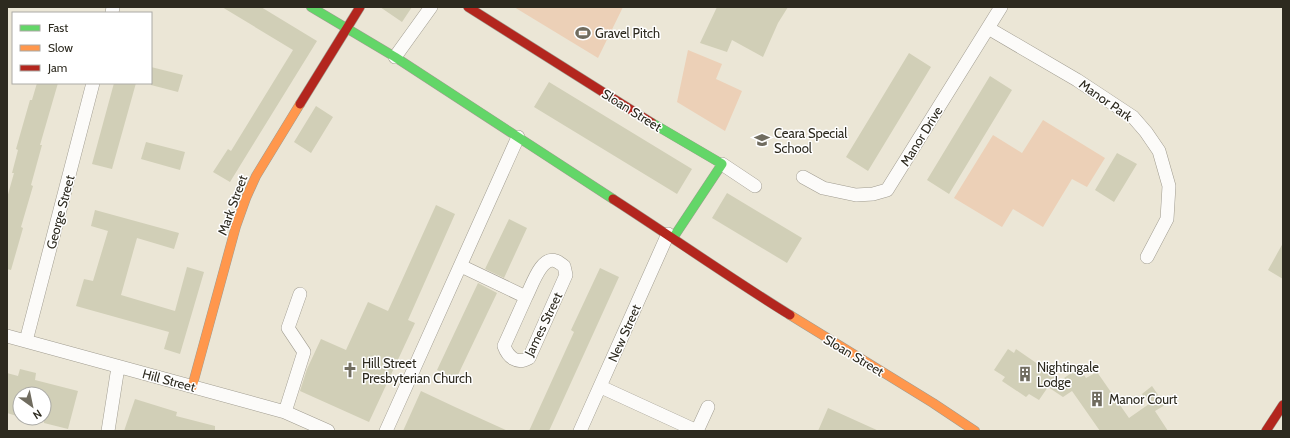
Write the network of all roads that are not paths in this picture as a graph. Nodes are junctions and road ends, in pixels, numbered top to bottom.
1 (311, 7) edge
2 (360, 7) edge
3 (431, 7) edge
4 (468, 7) edge
5 (1001, 7) edge
6 (346, 28) junction
7 (988, 28) junction
8 (396, 57) junction
9 (93, 84) edge
10 (518, 137) junction
11 (722, 164) junction
12 (803, 177) dead end
13 (754, 186) dead end
14 (670, 236) junction
15 (1147, 257) dead end
16 (461, 266) junction
17 (300, 294) dead end
18 (526, 297) junction
19 (7, 336) edge
20 (26, 341) junction
21 (118, 367) junction
22 (192, 387) junction
23 (600, 387) junction
24 (1283, 405) edge
25 (708, 407) dead end
26 (286, 412) junction
27 (1271, 430) edge
28 (108, 431) edge
29 (328, 431) edge
30 (386, 431) edge
31 (580, 431) edge
32 (697, 431) edge
33 (975, 431) edge

1 - 6 main road, Sloan Street
2 - 6 main road, Mark Street
3 - 8 street
4 - 11 main road, Sloan Street
5 - 7 street, Manor Drive
6 - 8 main road, Sloan Street
6 - 22 main road, Mark Street
7 - 12 street, Manor Drive
7 - 15 street, Manor Park
8 - 10 main road, Sloan Street
9 - 20 street, George Street
10 - 14 main road, Sloan Street
10 - 16 street
11 - 13 street
11 - 14 main road
14 - 23 street, New Street
14 - 33 main road, Sloan Street
16 - 18 street, James Street
16 - 30 street
17 - 26 street
18 - 18 street, James Street
19 - 20 street, Hill Street
20 - 21 street, Hill Street
21 - 22 street, Hill Street
21 - 28 street
22 - 26 street, Hill Street
23 - 31 street, New Street
23 - 32 street
24 - 27 main road
25 - 32 street
26 - 29 street, Hill Street

